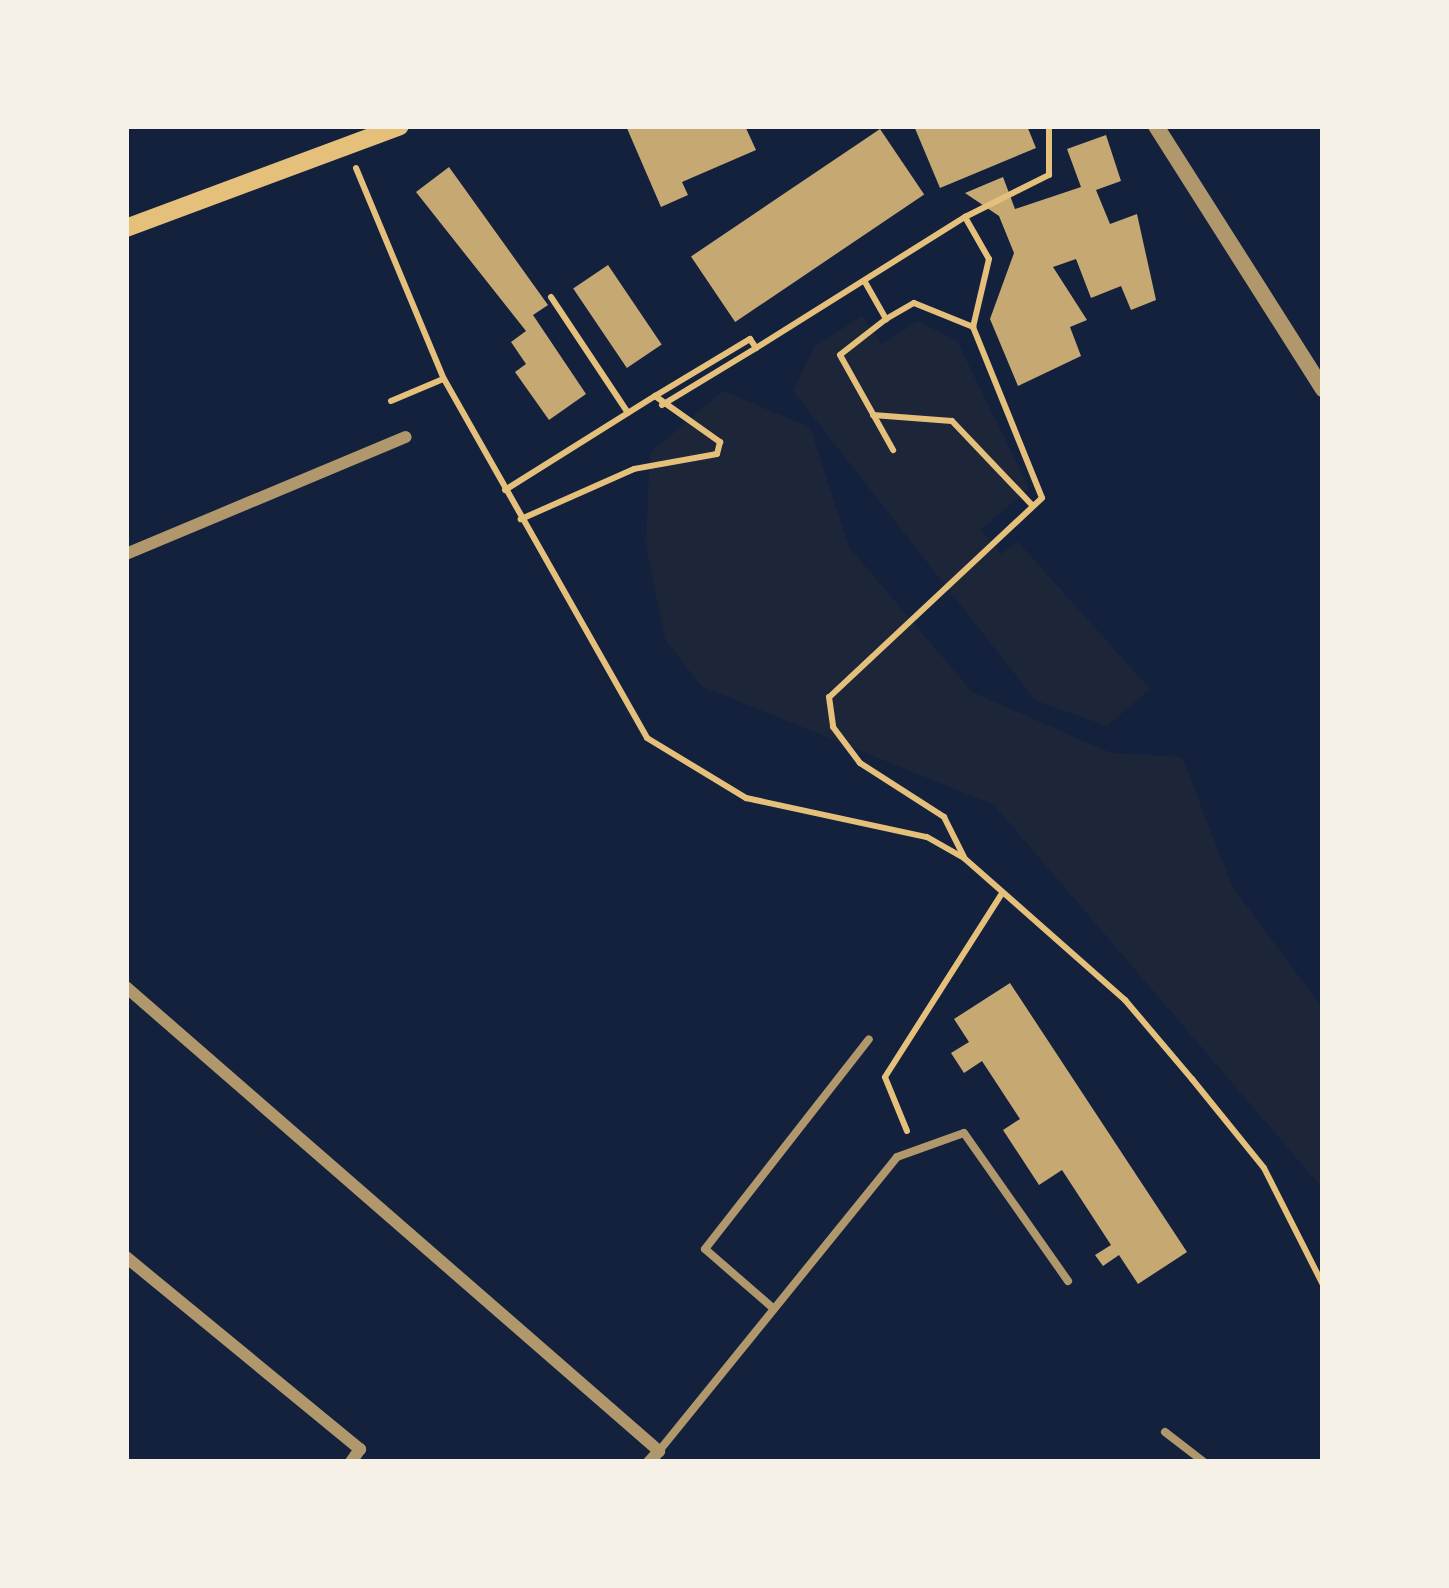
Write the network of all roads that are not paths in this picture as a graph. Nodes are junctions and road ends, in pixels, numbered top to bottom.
1 (400, 126) edge
2 (1156, 126) edge
3 (126, 228) edge
4 (1323, 389) edge
5 (406, 437) dead end
6 (126, 554) edge
7 (126, 987) edge
8 (869, 1040) dead end
9 (126, 1257) edge
10 (1068, 1281) dead end
11 (774, 1309) junction
12 (1165, 1432) dead end
13 (654, 1456) edge
14 (1198, 1460) edge
15 (351, 1462) edge

1 - 3 main road
2 - 4 street
5 - 6 street
7 - 13 street
8 - 11 lane
9 - 15 street
10 - 11 lane
11 - 13 lane
12 - 14 lane

